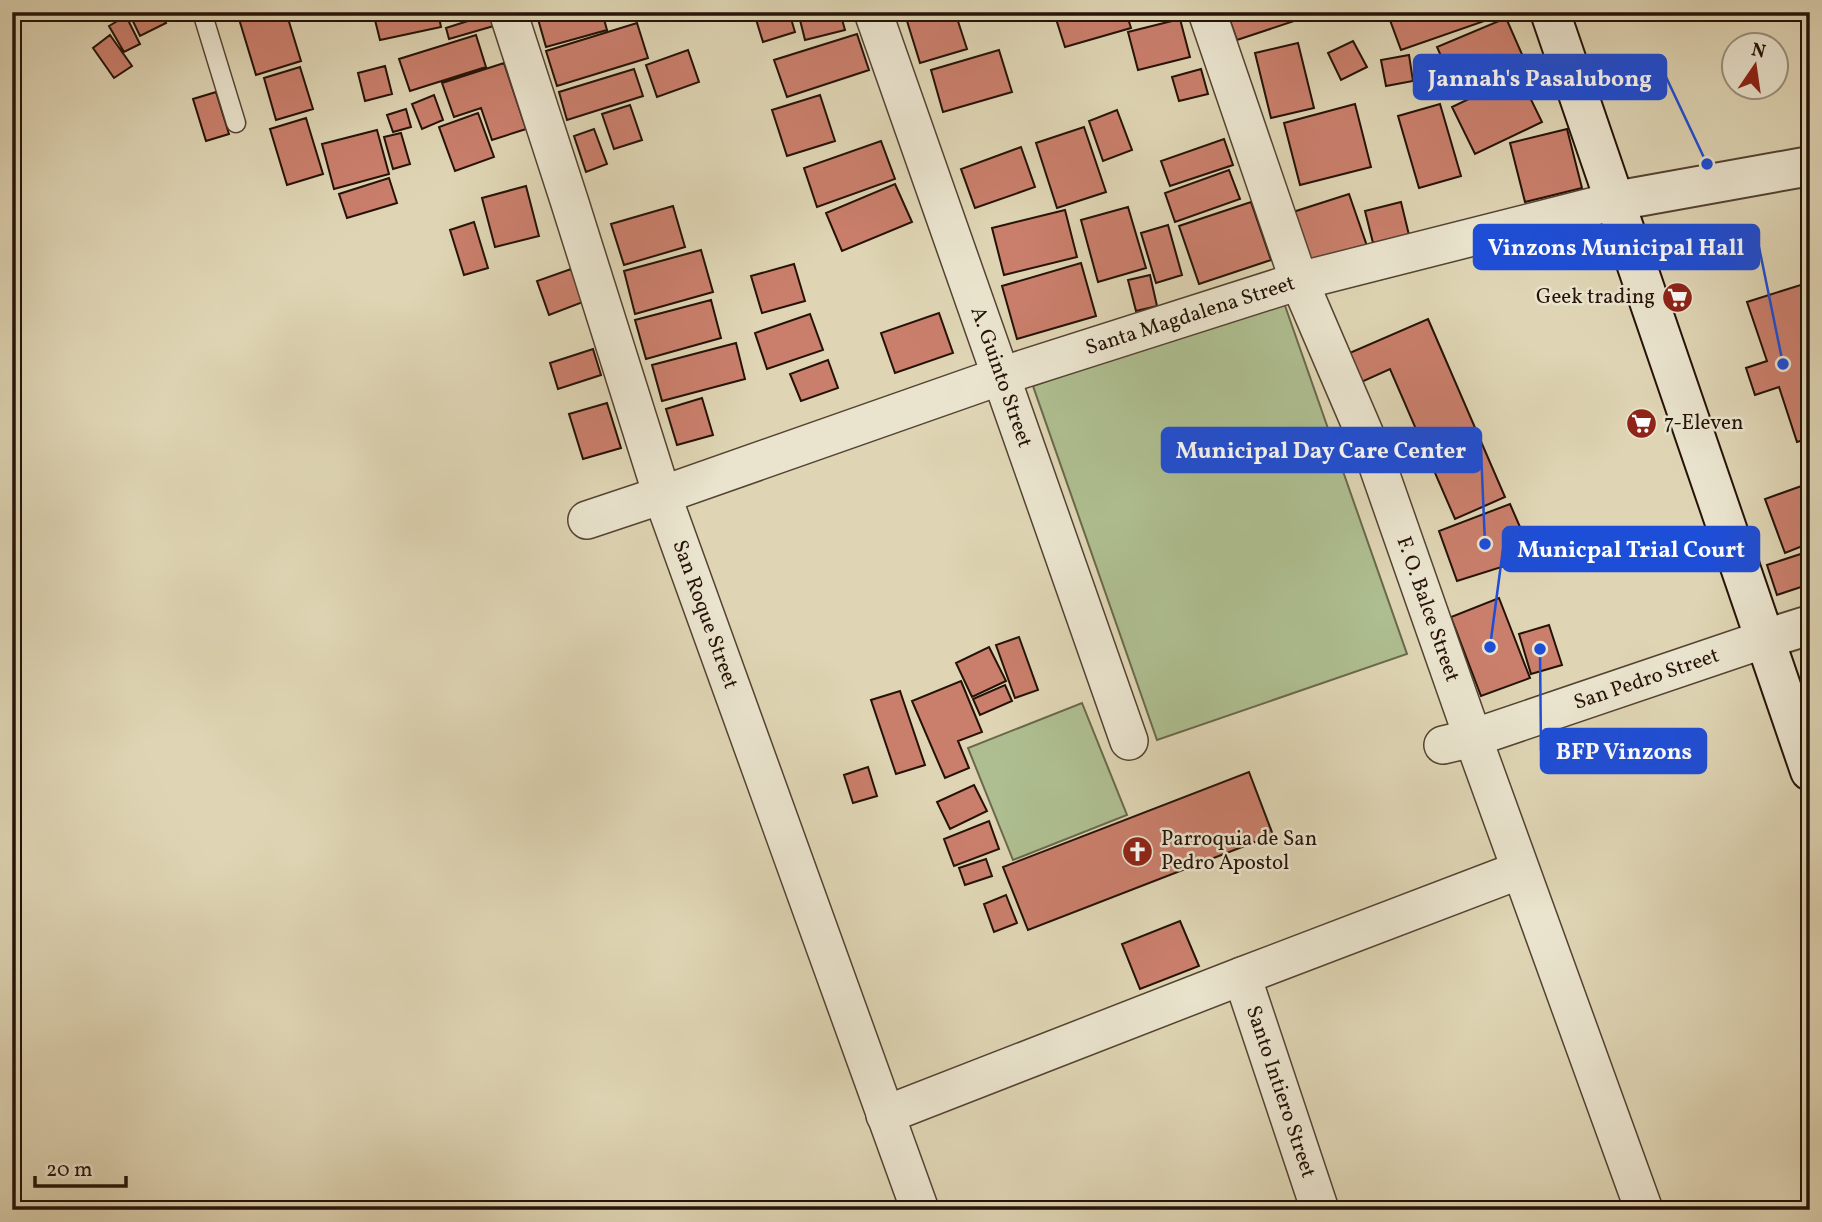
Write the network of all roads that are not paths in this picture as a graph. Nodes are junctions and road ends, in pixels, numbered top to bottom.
1 (202, 12) edge
2 (508, 12) edge
3 (873, 12) edge
4 (1208, 12) edge
5 (1550, 12) edge
6 (236, 123) dead end
7 (1810, 166) edge
8 (1615, 201) junction
9 (1299, 281) junction
10 (1001, 376) junction
11 (662, 495) junction
12 (587, 520) dead end
13 (1810, 625) edge
14 (1765, 639) junction
15 (1129, 741) dead end
16 (1458, 741) junction
17 (1810, 771) edge
18 (1520, 870) junction
19 (1242, 976) junction
20 (885, 1115) junction
21 (920, 1210) edge
22 (1320, 1210) edge
23 (1644, 1210) edge

1 - 6 lane
2 - 11 street, San Roque Street
3 - 10 street, A. Guinto Street
4 - 9 street, F. O. Balce Street
5 - 8 main road
7 - 8 main road, Santa Magdalena Street
8 - 9 street, Santa Magdalena Street
8 - 14 main road
9 - 10 street, Santa Magdalena Street
9 - 16 street, F. O. Balce Street
10 - 11 street, Santa Magdalena Street
10 - 15 street, A. Guinto Street
11 - 12 street, Santa Magdalena Street
11 - 20 street, San Roque Street
13 - 14 main road, San Pedro Street
14 - 16 street, San Pedro Street
14 - 17 main road
16 - 18 street, F. O. Balce Street
18 - 19 street
18 - 23 street, F. O. Balce Street
19 - 20 street
19 - 22 street, Santo Intiero Street
20 - 21 street, San Roque Street

